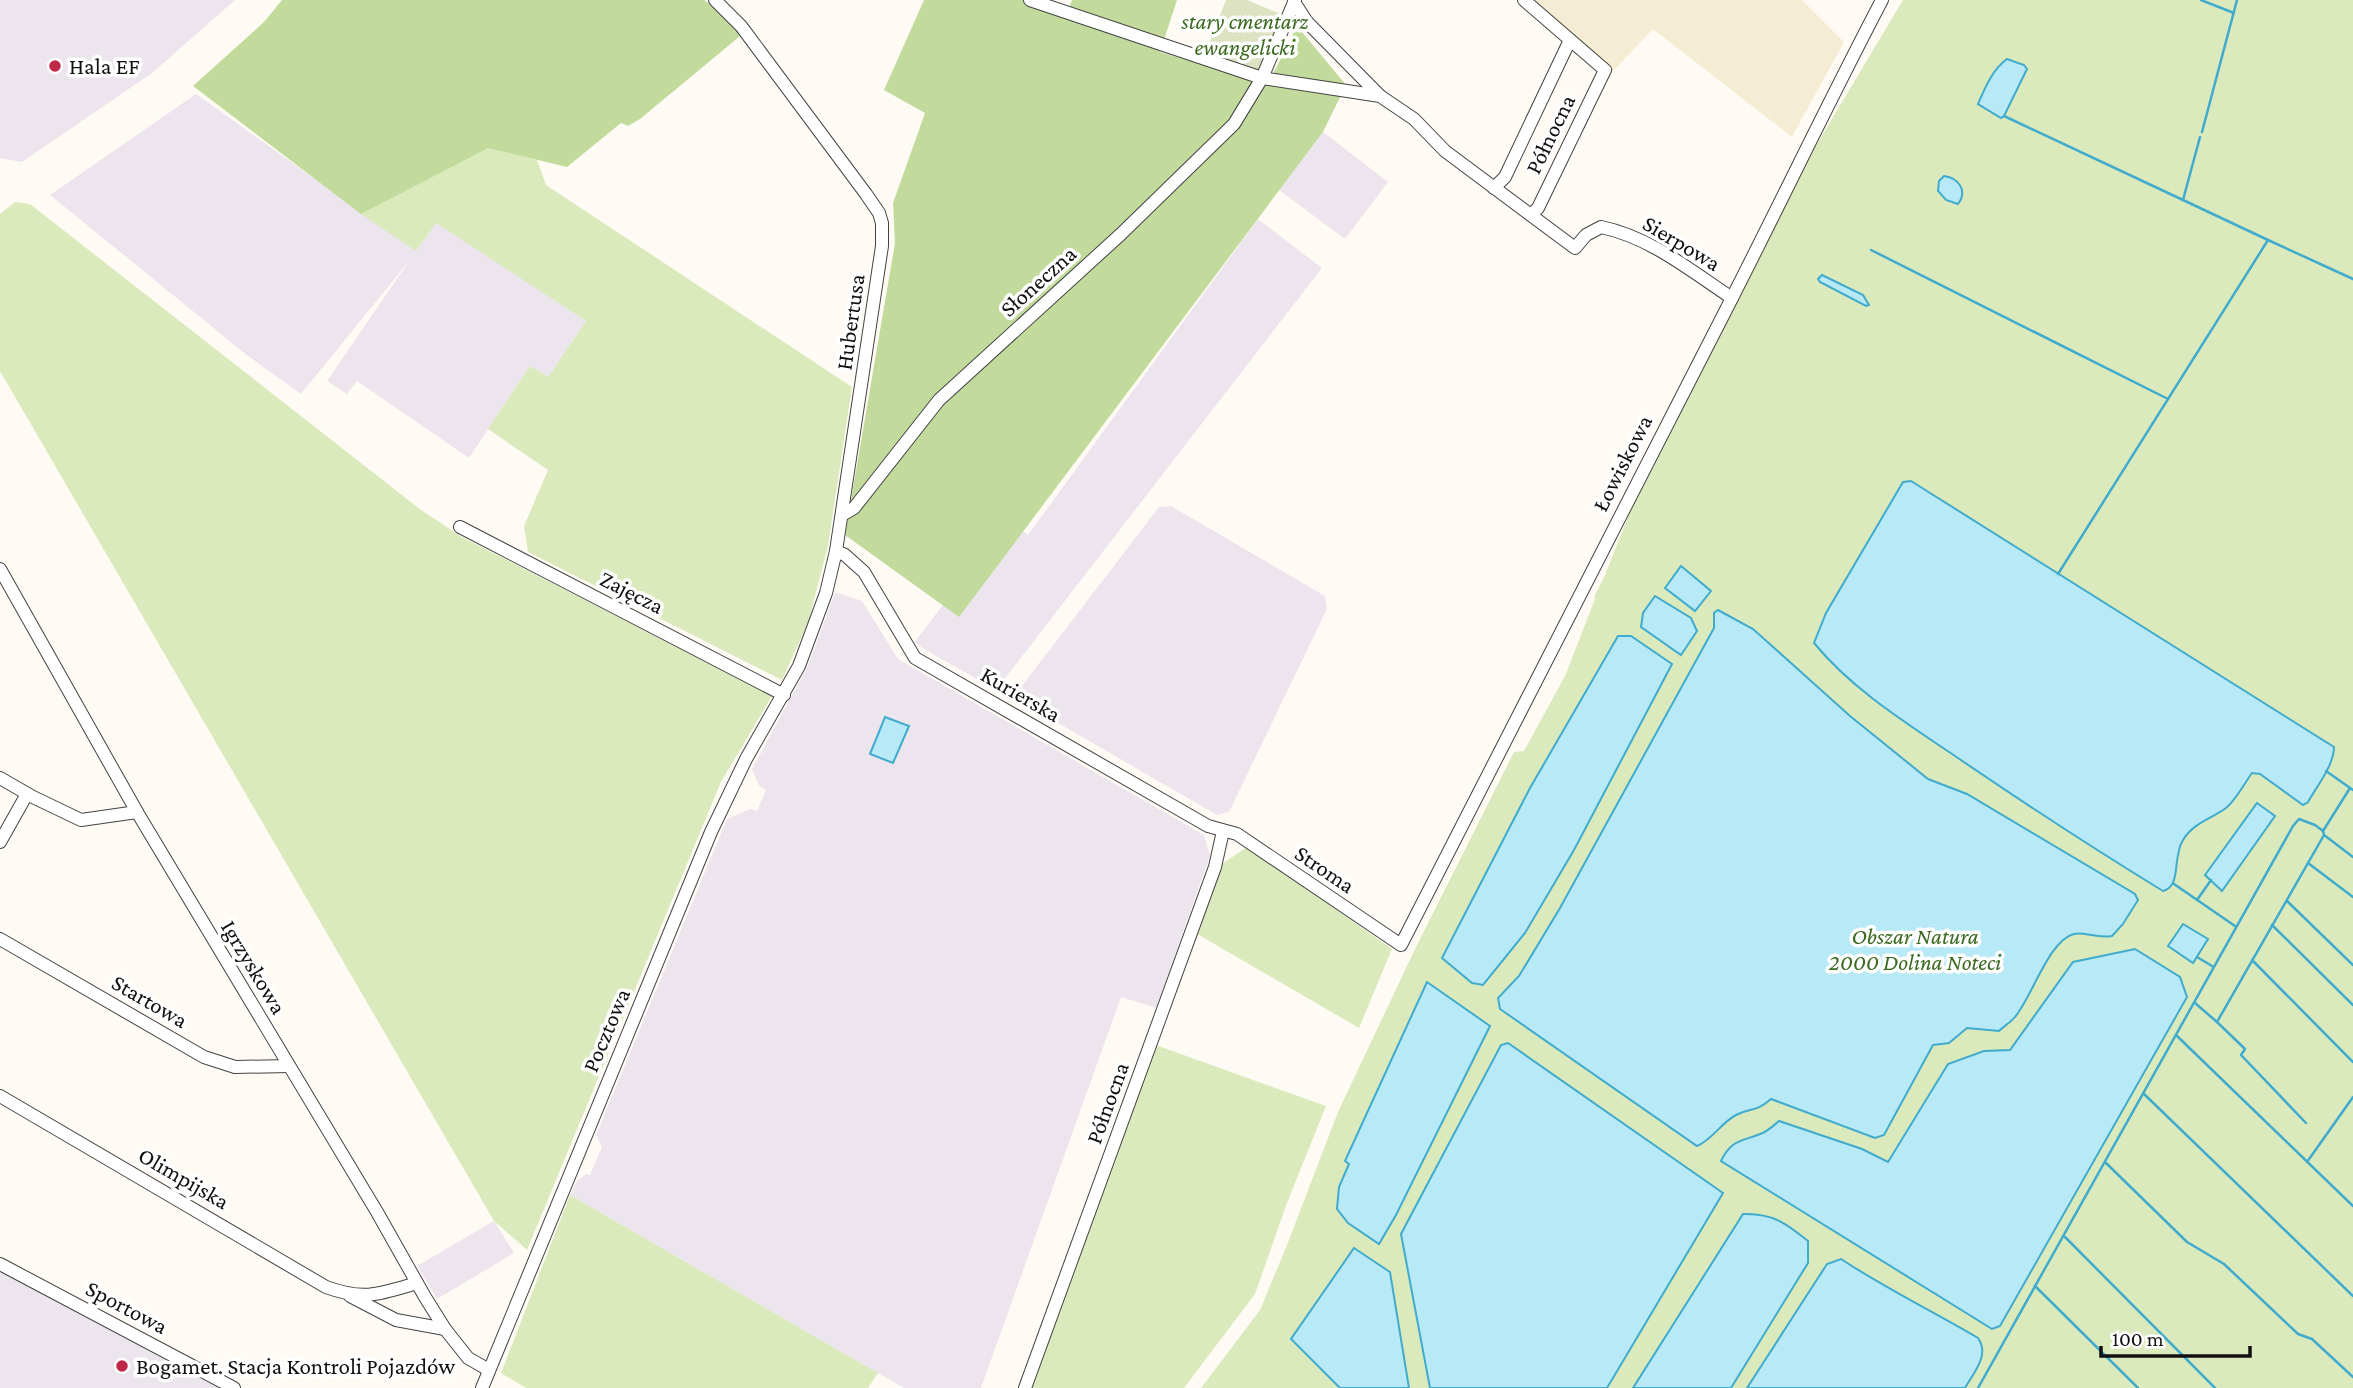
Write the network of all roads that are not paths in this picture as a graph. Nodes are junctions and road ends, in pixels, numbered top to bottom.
1 (715, 0) edge
2 (1030, 0) edge
3 (1524, 0) edge
4 (1882, 0) edge
5 (1295, 1) edge
6 (1067, 6) edge
7 (1570, 40) junction
8 (1262, 78) junction
9 (1380, 96) junction
10 (1494, 188) junction
11 (1531, 215) junction
12 (1732, 298) junction
13 (842, 514) junction
14 (460, 527) dead end
15 (836, 551) junction
16 (0, 569) edge
17 (784, 695) junction
18 (0, 778) edge
19 (27, 793) junction
20 (137, 812) junction
21 (1223, 831) junction
22 (0, 842) edge
23 (0, 939) edge
24 (1401, 945) joint
25 (289, 1066) junction
26 (0, 1096) edge
27 (0, 1264) edge
28 (417, 1283) junction
29 (347, 1295) junction
30 (445, 1329) junction
31 (489, 1370) junction
32 (234, 1388) edge
33 (482, 1388) edge
34 (1025, 1388) edge

1 - 13 street, Hubertusa
2 - 6 street
3 - 7 street
4 - 12 street, Łowiskowa
5 - 8 street, Słoneczna
5 - 9 street
6 - 8 street
7 - 10 street
7 - 11 street, Północna
8 - 9 street
8 - 13 street, Słoneczna
9 - 10 street
10 - 11 street
11 - 12 street, Sierpowa
12 - 24 street, Łowiskowa
13 - 15 street, Hubertusa
14 - 17 street, Zajęcza
15 - 17 street, Hubertusa
15 - 21 street, Kurierska
16 - 20 street, Igrzyskowa
17 - 31 street, Pocztowa
18 - 19 street
19 - 20 street
19 - 22 street
20 - 25 street, Igrzyskowa
21 - 24 street, Stroma
21 - 34 street, Północna
23 - 25 street, Startowa
25 - 28 street, Igrzyskowa
26 - 29 street, Olimpijska
27 - 32 street, Sportowa
28 - 29 street, Olimpijska
28 - 30 street, Igrzyskowa
29 - 30 street, Olimpijska
30 - 31 street, Igrzyskowa
31 - 33 street, Pocztowa

